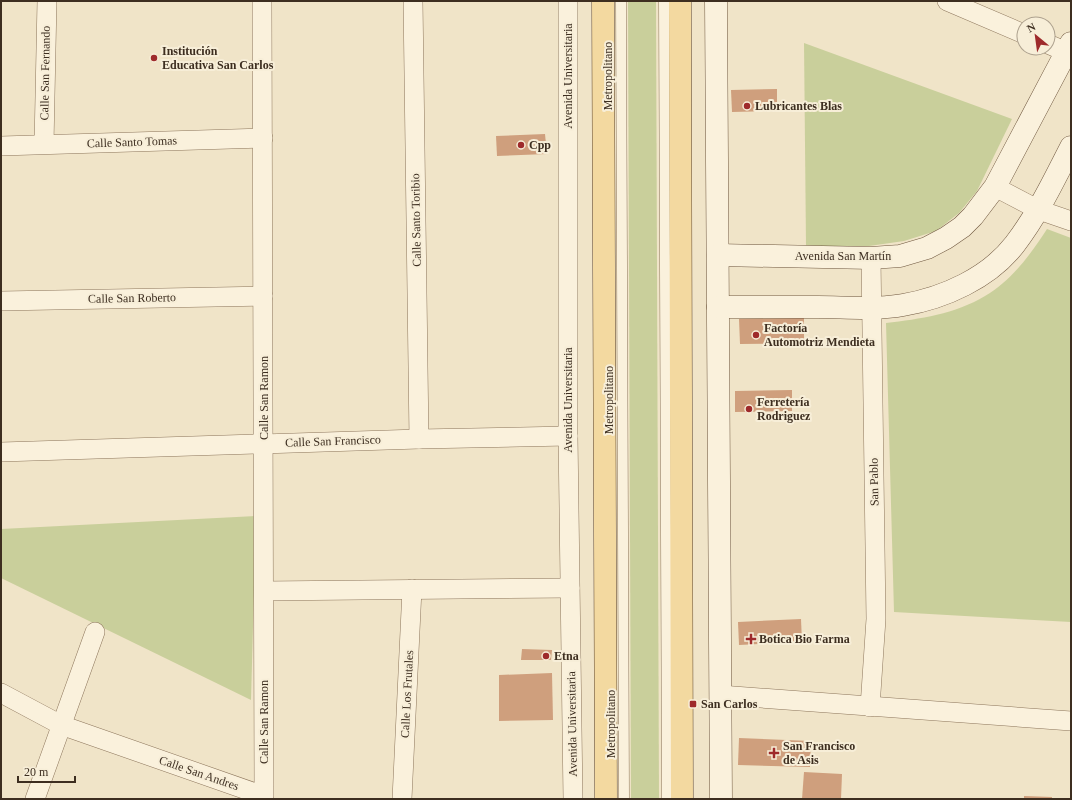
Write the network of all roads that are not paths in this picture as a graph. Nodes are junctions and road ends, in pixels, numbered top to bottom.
1 (46, 1) edge
2 (262, 1) edge
3 (413, 1) edge
4 (568, 1) edge
5 (603, 1) edge
6 (620, 1) edge
7 (664, 1) edge
8 (680, 1) edge
9 (716, 1) edge
10 (947, 1) edge
11 (1016, 31) edge
12 (1064, 49) edge
13 (263, 138) junction
14 (44, 144) junction
15 (1, 146) edge
16 (1071, 147) edge
17 (995, 187) junction
18 (1038, 210) junction
19 (1071, 221) edge
20 (718, 254) junction
21 (871, 258) junction
22 (263, 296) junction
23 (1, 301) edge
24 (718, 306) junction
25 (872, 307) junction
26 (568, 436) junction
27 (419, 438) junction
28 (264, 444) junction
29 (1, 452) edge
30 (570, 588) junction
31 (412, 589) junction
32 (264, 591) junction
33 (95, 632) dead end
34 (1, 693) edge
35 (720, 695) junction
36 (870, 706) junction
37 (1071, 721) edge
38 (61, 725) junction
39 (264, 796) joint
40 (35, 799) edge
41 (402, 799) edge
42 (573, 799) edge
43 (606, 799) edge
44 (624, 799) edge
45 (667, 799) edge
46 (682, 799) edge
47 (721, 799) edge

1 - 14 street, Calle San Fernando
2 - 13 street, Calle San Ramon
3 - 27 street, Calle Santo Toribio
4 - 26 street, Avenida Universitaria
5 - 43 main road
6 - 44 lane, Metropolitano
7 - 45 lane
8 - 46 main road
9 - 20 street
10 - 11 street
12 - 17 street, Avenida San Martín
13 - 14 street, Calle Santo Tomas
13 - 22 street, Calle San Ramon
14 - 15 street, Calle Santo Tomas
16 - 18 street
17 - 18 street
17 - 21 street, Avenida San Martín
18 - 19 street
18 - 25 street
20 - 21 street, Avenida San Martín
20 - 24 street
21 - 25 street, San Pablo
22 - 23 street, Calle San Roberto
22 - 28 street, Calle San Ramon
24 - 25 street
24 - 35 street
25 - 36 street, San Pablo
26 - 27 street, Calle San Francisco
26 - 30 street, Avenida Universitaria
27 - 28 street, Calle San Francisco
28 - 29 street, Calle San Francisco
28 - 32 street, Calle San Ramon
30 - 31 street
30 - 42 street, Avenida Universitaria
31 - 32 street
31 - 41 street, Calle Los Frutales
32 - 39 street, Calle San Ramon
33 - 38 street
34 - 38 street, Calle San Andres
35 - 36 street
35 - 47 street
36 - 37 street
38 - 39 street, Calle San Andres
38 - 40 street

